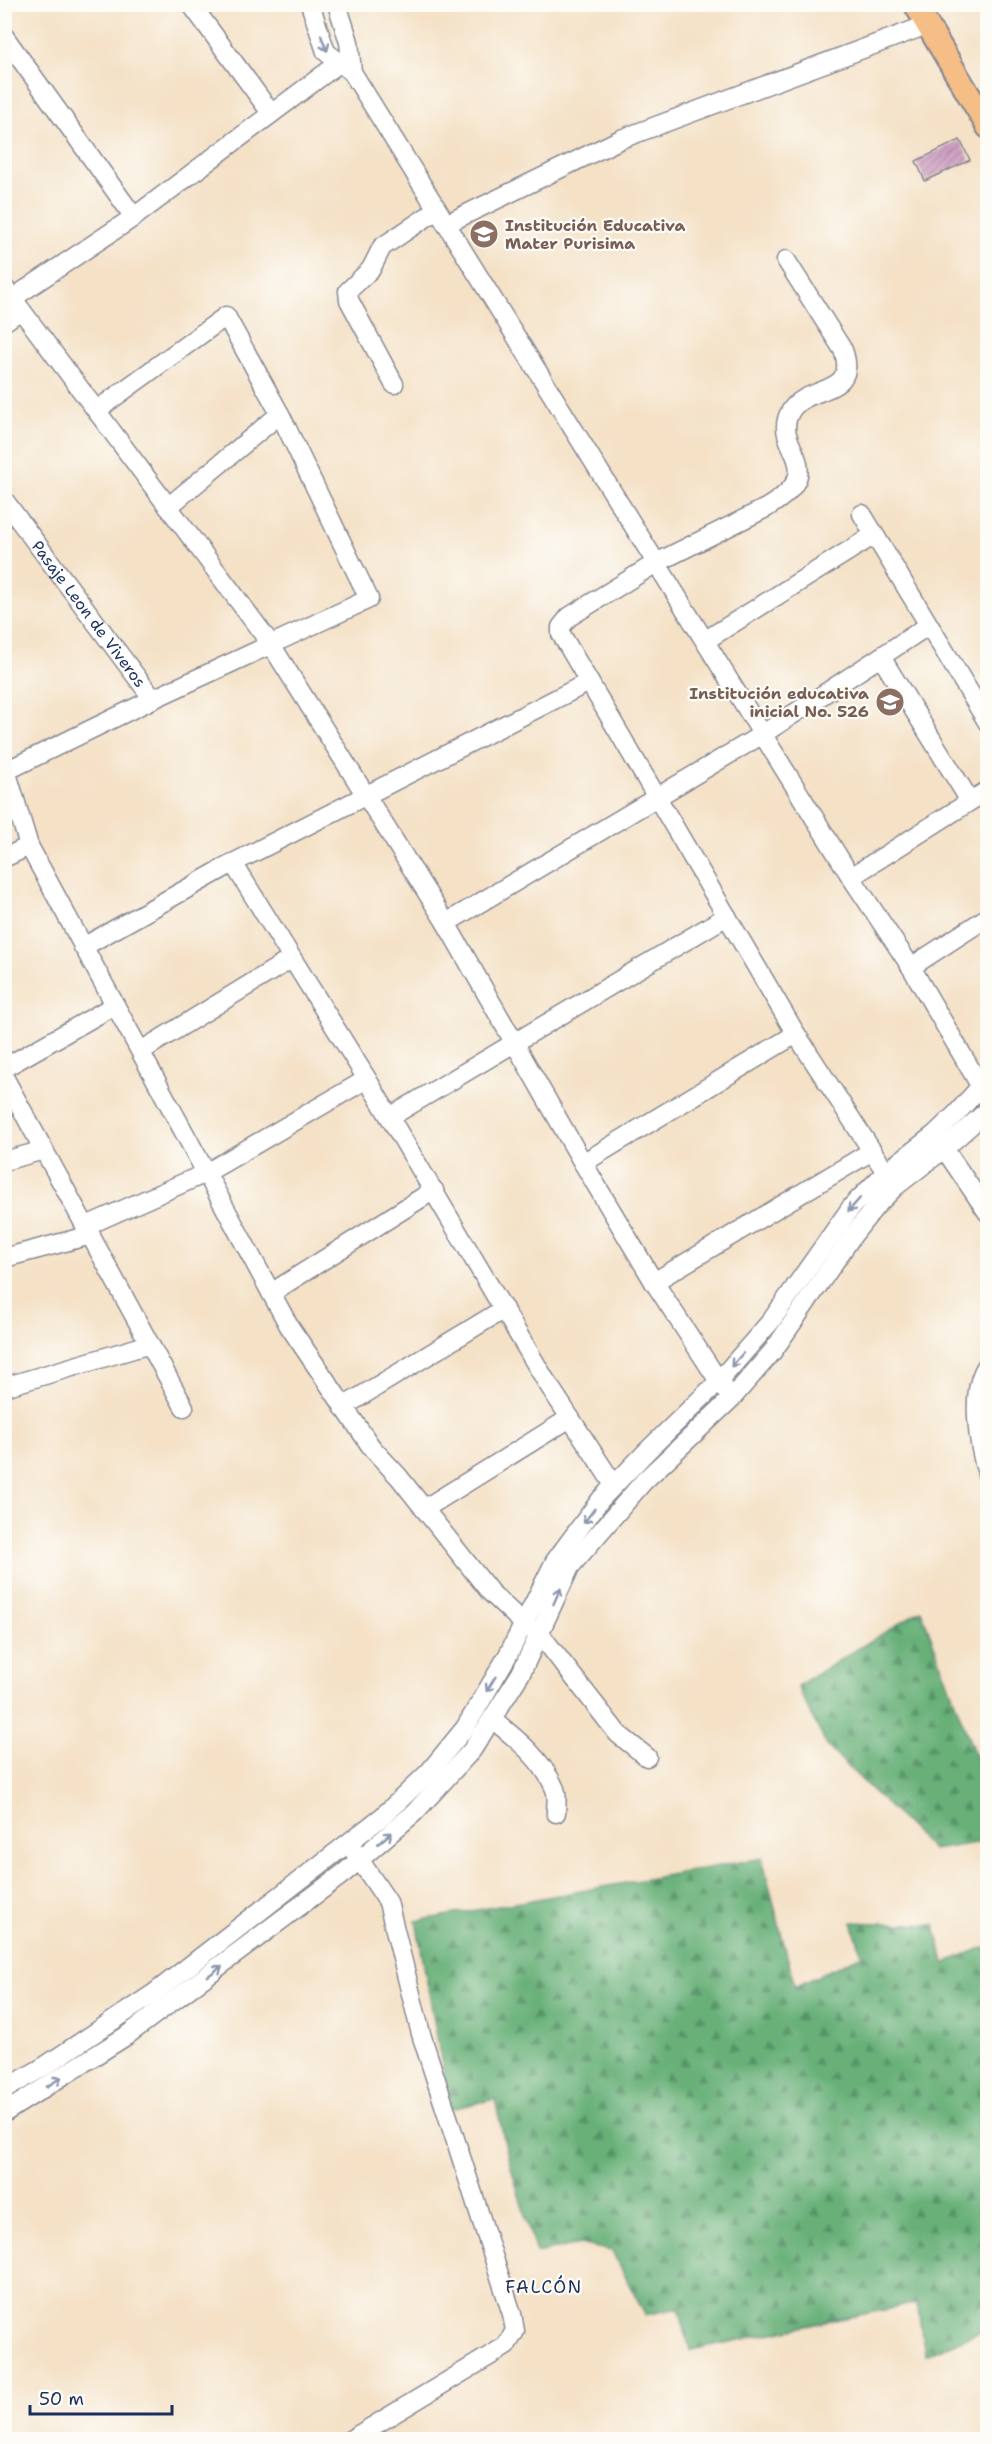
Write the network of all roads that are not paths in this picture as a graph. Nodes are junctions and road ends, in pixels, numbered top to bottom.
1 (191, 4) edge
2 (310, 4) edge
3 (337, 4) edge
4 (915, 4) edge
5 (927, 25) junction
6 (4, 36) edge
7 (345, 67) junction
8 (270, 113) junction
9 (987, 127) edge
10 (134, 217) junction
11 (442, 217) junction
12 (786, 260) dead end
13 (13, 298) edge
14 (4, 322) edge
15 (394, 384) dead end
16 (97, 410) junction
17 (280, 414) junction
18 (4, 500) edge
19 (168, 507) junction
20 (862, 514) dead end
21 (874, 535) junction
22 (656, 563) junction
23 (929, 625) junction
24 (706, 640) junction
25 (270, 643) junction
26 (881, 657) junction
27 (589, 682) junction
28 (153, 699) junction
29 (987, 723) edge
30 (763, 734) junction
31 (5, 767) edge
32 (987, 790) edge
33 (364, 796) junction
34 (657, 796) junction
35 (970, 801) junction
36 (29, 846) junction
37 (4, 858) edge
38 (233, 863) junction
39 (850, 876) junction
40 (727, 916) junction
41 (987, 917) edge
42 (446, 923) junction
43 (83, 947) junction
44 (291, 959) junction
45 (910, 968) junction
46 (115, 1005) junction
47 (796, 1034) junction
48 (512, 1042) junction
49 (141, 1051) junction
50 (4, 1068) edge
51 (4, 1077) edge
52 (367, 1079) junction
53 (985, 1087) edge
54 (987, 1110) edge
55 (390, 1117) junction
56 (939, 1141) junction
57 (44, 1150) junction
58 (872, 1152) junction
59 (4, 1161) edge
60 (583, 1163) junction
61 (206, 1173) junction
62 (891, 1179) junction
63 (434, 1190) junction
64 (987, 1213) edge
65 (88, 1230) junction
66 (4, 1258) edge
67 (654, 1282) junction
68 (271, 1293) junction
69 (504, 1309) junction
70 (150, 1344) junction
71 (987, 1364) edge
72 (718, 1382) junction
73 (4, 1387) edge
74 (732, 1398) junction
75 (184, 1407) dead end
76 (343, 1407) junction
77 (570, 1418) junction
78 (987, 1477) edge
79 (614, 1485) junction
80 (424, 1509) junction
81 (524, 1624) junction
82 (540, 1634) junction
83 (492, 1719) junction
84 (647, 1757) dead end
85 (556, 1812) dead end
86 (348, 1845) junction
87 (360, 1859) junction
88 (4, 2090) edge
89 (4, 2112) edge
90 (350, 2439) edge

1 - 8 street
2 -> 7 street
3 - 7 street
4 - 5 main road
5 - 9 main road
5 - 11 street
6 - 10 street
7 - 8 street
7 - 11 street
8 - 10 street
10 - 13 street
11 - 15 street
11 - 22 street
12 - 22 street
13 - 14 street
13 - 16 street
16 - 17 street
16 - 19 street
17 - 19 street
17 - 25 street
18 - 28 street, Pasaje Leon de Viveros
19 - 25 street
20 - 21 street
21 - 23 street
21 - 24 street
22 - 24 street
22 - 27 street
23 - 26 street
23 - 29 street
24 - 30 street
25 - 28 street
25 - 33 street
26 - 30 street
26 - 35 street
27 - 33 street
27 - 34 street
28 - 31 street
30 - 34 street
30 - 39 street
31 - 36 street
32 - 35 street
33 - 38 street
33 - 42 street
34 - 40 street
34 - 42 street
35 - 39 street
36 - 37 street
36 - 43 street
38 - 43 street
38 - 44 street
39 - 45 street
40 - 47 street
40 - 48 street
41 - 45 street
42 - 48 street
43 - 46 street
44 - 49 street
44 - 52 street
45 - 53 street
46 - 49 street
46 - 50 street
47 - 58 street
47 - 60 street
48 - 55 street
48 - 60 street
49 - 61 street
51 - 57 street
52 - 55 street
52 - 61 street
53 - 56 street
54 - 56 street
55 - 63 street
56 - 62 street
56 - 64 street
57 - 59 street
57 - 65 street
58 - 62 street
58 - 67 street
60 - 67 street
61 - 65 street
61 - 68 street
62 -> 72 street
62 - 74 street
63 - 68 street
63 - 69 street
65 - 66 street
65 - 70 street
67 - 72 street
68 - 76 street
69 - 76 street
69 - 77 street
70 - 73 street
70 - 75 street
71 - 78 street
72 - 74 street
72 - 79 street
82 -> 74 street
76 - 80 street
77 - 79 street
77 - 80 street
79 -> 81 street
80 - 81 street
81 - 82 street
81 -> 86 street
82 - 83 street
82 - 84 street
83 - 85 street
87 -> 83 street
86 - 87 street
86 - 88 street
89 -> 87 street
87 - 90 street

